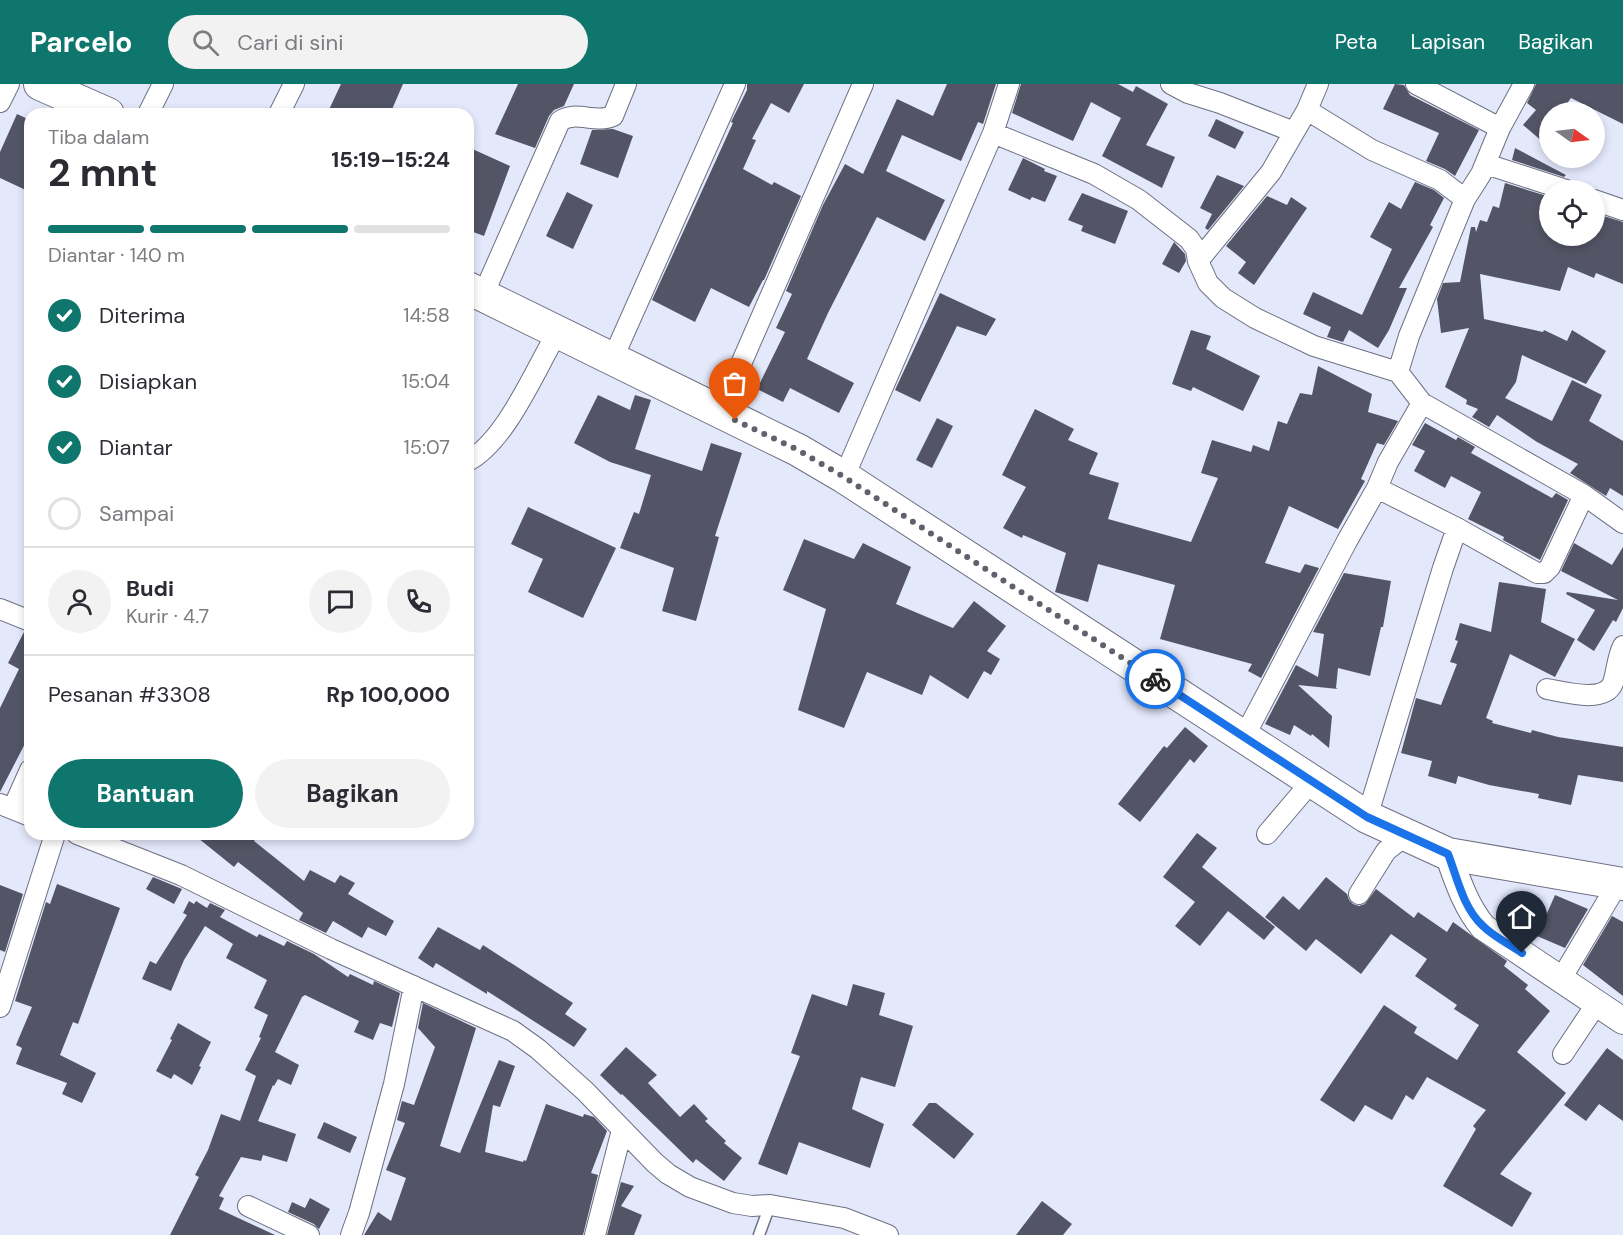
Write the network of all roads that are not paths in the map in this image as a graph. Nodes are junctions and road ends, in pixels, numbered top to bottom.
1 (9, 84) edge
2 (40, 84) edge
3 (164, 84) edge
4 (294, 84) edge
5 (626, 84) edge
6 (735, 84) edge
7 (862, 84) edge
8 (1009, 84) edge
9 (1171, 84) edge
10 (1318, 84) edge
11 (1416, 84) edge
12 (1524, 84) edge
13 (0, 102) edge
14 (94, 108) edge
15 (151, 108) edge
16 (282, 108) edge
17 (1307, 110) junction
18 (1500, 128) junction
19 (1294, 132) junction
20 (993, 133) junction
21 (1486, 164) junction
22 (1539, 181) edge
23 (1466, 199) junction
24 (1605, 204) edge
25 (1623, 210) edge
26 (1198, 261) junction
27 (476, 291) edge
28 (557, 333) junction
29 (613, 358) junction
30 (1398, 372) junction
31 (1422, 403) junction
32 (720, 412) junction
33 (474, 458) edge
34 (844, 477) junction
35 (1377, 488) junction
36 (1584, 495) junction
37 (1623, 523) edge
38 (1457, 528) junction
39 (0, 609) edge
40 (24, 619) edge
41 (1623, 646) edge
42 (1547, 689) dead end
43 (1244, 737) junction
44 (1312, 781) junction
45 (24, 785) edge
46 (14, 809) edge
47 (1367, 817) junction
48 (1267, 834) dead end
49 (1406, 835) junction
50 (53, 840) edge
51 (92, 840) edge
52 (1448, 854) junction
53 (1621, 883) edge
54 (1359, 894) dead end
55 (1561, 979) junction
56 (414, 986) junction
57 (1597, 1003) junction
58 (0, 1007) edge
59 (1623, 1021) edge
60 (1563, 1054) dead end
61 (622, 1130) junction
62 (770, 1205) junction
63 (248, 1206) dead end
64 (309, 1235) edge
65 (351, 1235) edge
66 (595, 1235) edge
67 (759, 1235) edge
68 (888, 1235) edge

1 - 13 street
2 - 14 main road
3 - 15 street
4 - 16 street
5 - 27 street
6 - 29 street
7 - 32 street
8 - 20 street
9 - 19 street
10 - 17 street
11 - 18 street
12 - 18 street
17 - 19 street
17 - 23 street
18 - 21 street
19 - 26 street
20 - 26 street
20 - 34 street
21 - 22 street
21 - 23 street
23 - 30 street
24 - 25 street
26 - 30 street
27 - 28 main road
28 - 29 main road
28 - 33 street
29 - 32 main road
30 - 31 street
31 - 35 street
31 - 36 street
32 - 34 main road
34 - 43 main road
35 - 38 street
35 - 43 street
36 - 37 street
36 - 38 street
38 - 47 street
39 - 40 street
41 - 42 street
43 - 44 main road
44 - 47 main road
44 - 48 street
45 - 46 street
47 - 49 main road
49 - 52 main road
49 - 54 street
50 - 58 street
51 - 56 street
52 - 53 main road
52 - 55 street
53 - 55 street
55 - 57 street
56 - 61 street
56 - 65 street
57 - 59 street
57 - 60 street
61 - 62 street
61 - 66 street
62 - 67 lane
62 - 68 street
63 - 64 street

